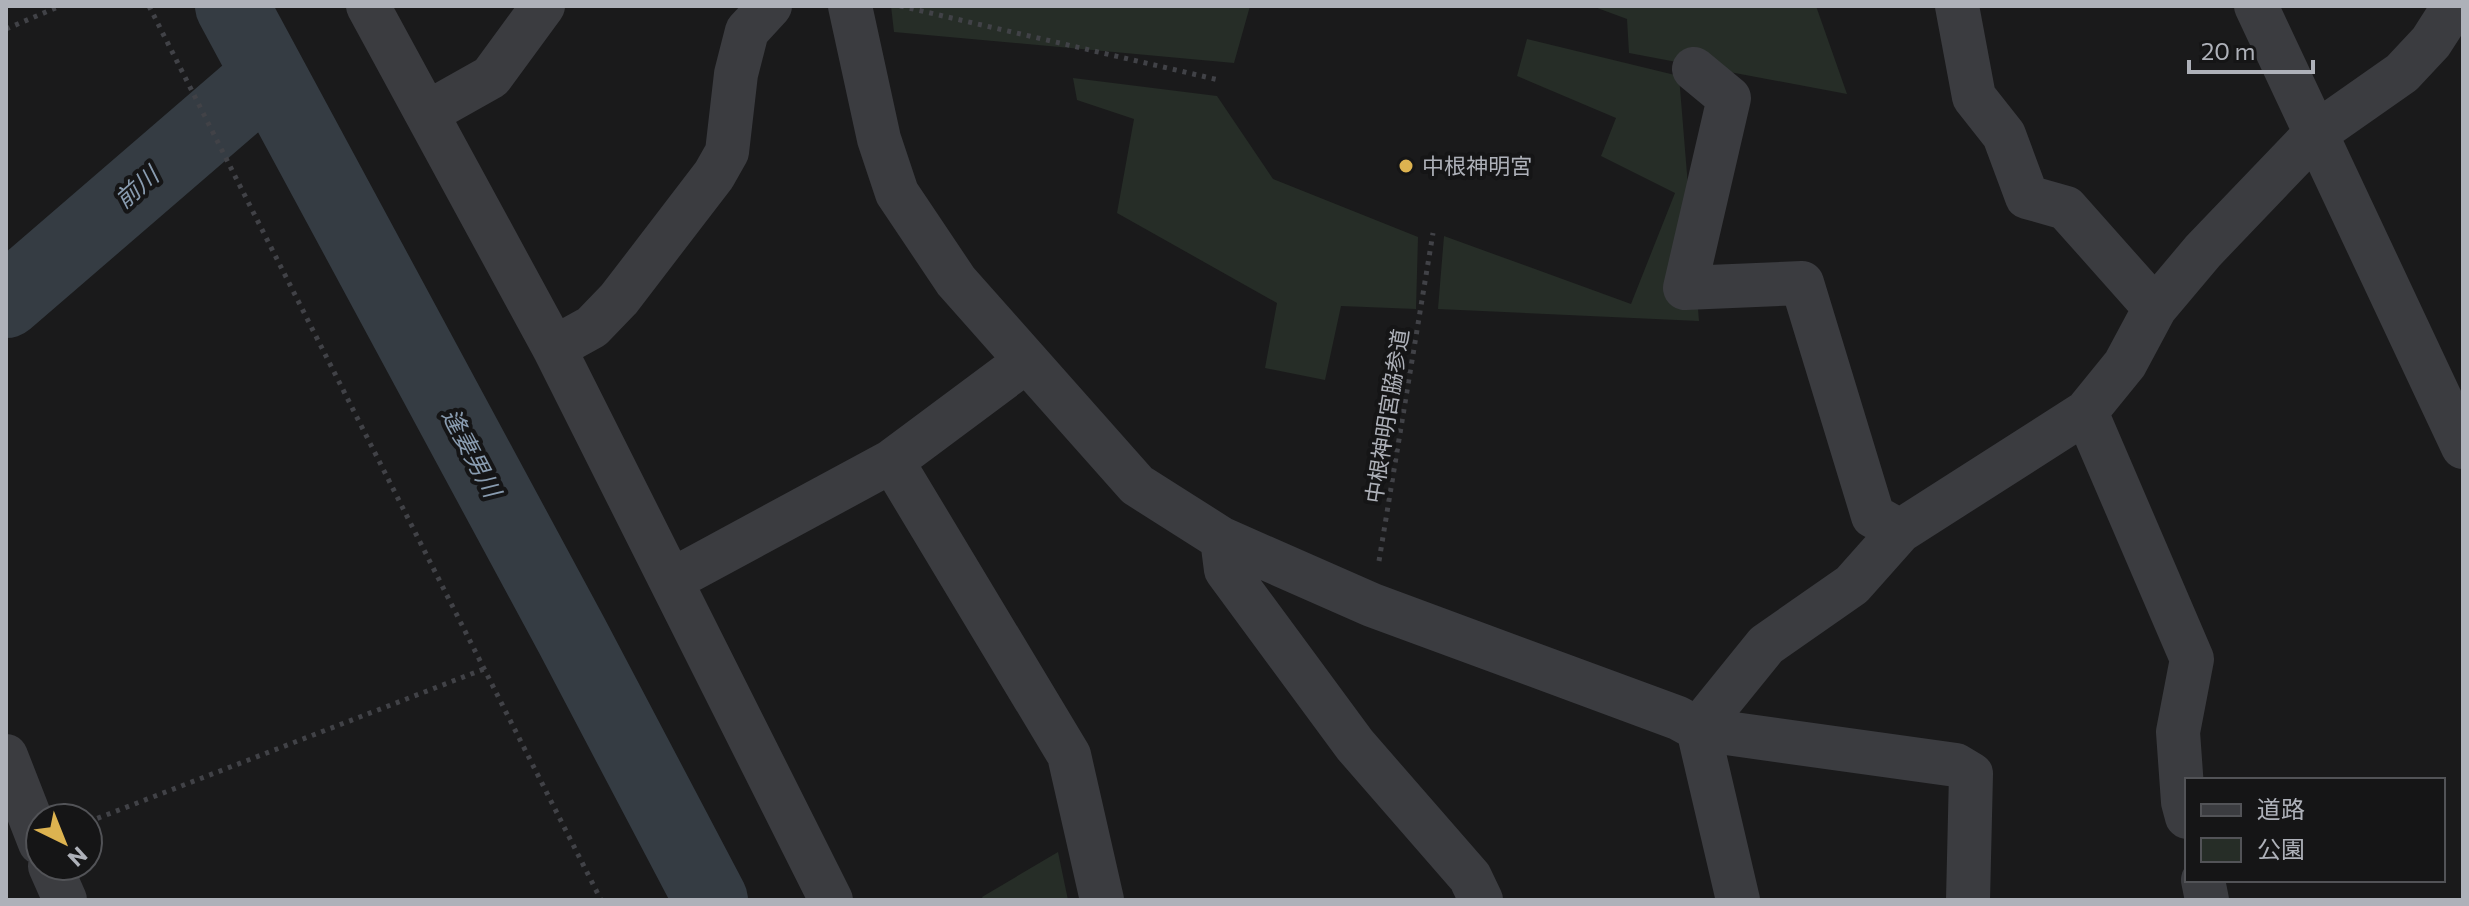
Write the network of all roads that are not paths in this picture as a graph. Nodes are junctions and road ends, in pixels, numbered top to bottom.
1 (368, 6) edge
2 (543, 6) edge
3 (770, 6) edge
4 (850, 6) edge
5 (1957, 6) edge
6 (2256, 6) edge
7 (2454, 6) edge
8 (1694, 69) dead end
9 (427, 113) junction
10 (2315, 134) junction
11 (2155, 308) junction
12 (554, 348) junction
13 (1025, 362) junction
14 (2086, 412) junction
15 (2463, 447) edge
16 (892, 461) junction
17 (1900, 531) junction
18 (1222, 539) junction
19 (672, 580) junction
20 (1698, 729) junction
21 (6, 756) edge
22 (24, 802) edge
23 (2185, 810) edge
24 (831, 900) edge
25 (1102, 900) edge
26 (1481, 900) edge
27 (1738, 900) edge
28 (1968, 900) edge

1 - 9 street
2 - 9 street
3 - 12 street
4 - 13 street
5 - 11 street
6 - 10 street
7 - 10 street
8 - 17 street
9 - 12 street
10 - 11 street
10 - 15 street
11 - 14 street
12 - 19 street
13 - 16 street
13 - 18 street
14 - 17 street
14 - 23 street
16 - 19 street
16 - 25 street
17 - 20 street
18 - 20 street
18 - 26 street
19 - 24 street
20 - 27 street
20 - 28 street
21 - 22 street

